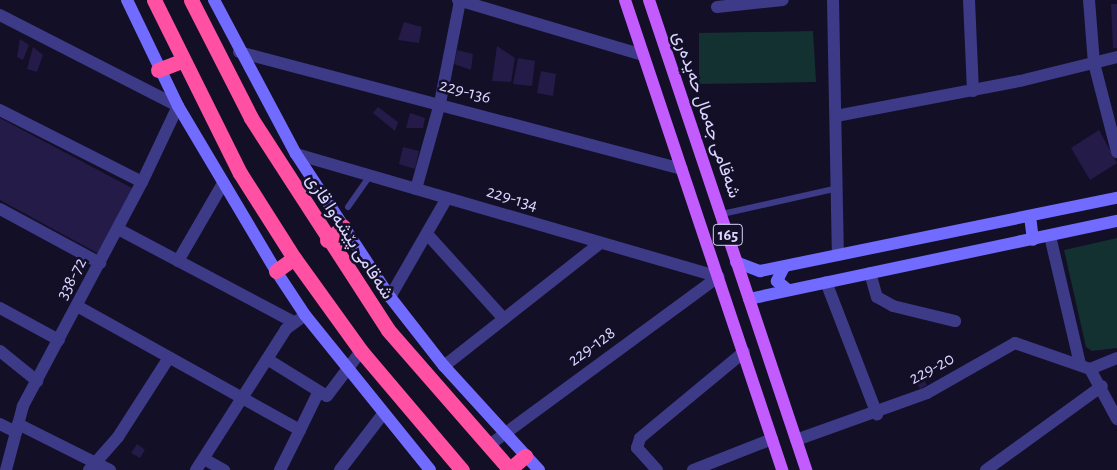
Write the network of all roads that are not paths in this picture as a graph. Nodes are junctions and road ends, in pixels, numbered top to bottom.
1 (127, 0) edge
2 (154, 0) edge
3 (191, 0) edge
4 (214, 0) edge
5 (459, 0) edge
6 (625, 0) edge
7 (649, 0) edge
8 (783, 0) edge
9 (833, 0) edge
10 (969, 0) edge
11 (1089, 0) edge
12 (733, 3) edge
13 (717, 6) dead end
14 (0, 15) edge
15 (239, 52) junction
16 (642, 55) junction
17 (1117, 57) edge
18 (181, 61) junction
19 (1094, 63) junction
20 (158, 70) junction
21 (973, 91) junction
22 (440, 103) junction
23 (178, 106) junction
24 (0, 110) edge
25 (836, 116) junction
26 (1117, 152) edge
27 (296, 154) junction
28 (682, 170) junction
29 (369, 177) junction
30 (142, 182) junction
31 (222, 185) junction
32 (838, 188) junction
33 (416, 189) junction
34 (447, 198) junction
35 (1117, 198) edge
36 (348, 207) dead end
37 (0, 209) edge
38 (722, 214) junction
39 (1030, 216) junction
40 (1117, 221) edge
41 (343, 227) junction
42 (118, 229) junction
43 (428, 235) junction
44 (1050, 236) junction
45 (327, 240) junction
46 (1033, 240) junction
47 (599, 244) junction
48 (838, 255) junction
49 (294, 258) junction
50 (178, 261) junction
51 (100, 262) junction
52 (736, 262) junction
53 (784, 266) junction
54 (276, 271) junction
55 (870, 273) junction
56 (718, 277) junction
57 (826, 282) junction
58 (788, 290) junction
59 (390, 297) junction
60 (748, 299) junction
61 (77, 306) junction
62 (0, 308) edge
63 (300, 319) junction
64 (504, 319) junction
65 (955, 321) dead end
66 (59, 340) junction
67 (0, 351) edge
68 (361, 351) junction
69 (744, 352) junction
70 (1117, 358) edge
71 (168, 359) junction
72 (266, 359) junction
73 (444, 366) junction
74 (1085, 367) junction
75 (347, 368) junction
76 (37, 381) junction
77 (1102, 386) junction
78 (318, 393) junction
79 (242, 401) junction
80 (383, 414) junction
81 (877, 414) junction
82 (1117, 419) edge
83 (0, 424) edge
84 (17, 428) junction
85 (300, 430) junction
86 (504, 433) junction
87 (772, 439) junction
88 (796, 440) junction
89 (488, 446) junction
90 (525, 456) junction
91 (204, 459) junction
92 (94, 466) edge
93 (6, 470) edge
94 (110, 470) edge
95 (196, 470) edge
96 (224, 470) edge
97 (280, 470) edge
98 (340, 470) edge
99 (430, 470) edge
100 (462, 470) edge
101 (510, 470) edge
102 (539, 470) edge
103 (657, 470) edge
104 (693, 470) edge
105 (782, 470) edge
106 (806, 470) edge
107 (986, 470) edge

1 - 20 street
2 - 18 highway
3 - 45 highway, شەقامی پێشەوا قازی
4 - 15 street
5 - 16 street
5 - 22 street
6 - 16 main road, 165
7 - 38 main road, شەقامی جەمال حەیدەری / 165
8 - 12 street
9 - 25 street
10 - 21 street
11 - 19 street
12 - 13 street
14 - 23 street
15 - 22 street, 229-136
15 - 27 street
16 - 28 main road, 165
17 - 19 street
18 - 20 highway
18 - 49 highway
19 - 21 street
19 - 26 street
20 - 23 street
21 - 25 street
22 - 28 street, 229-136
22 - 33 street
23 - 30 street, 338-72
23 - 31 street
24 - 30 street
25 - 32 street
27 - 29 street, 229-134
27 - 41 street
28 - 56 main road, 165
29 - 33 street, 229-134
29 - 36 lane
30 - 42 street, 338-72
31 - 50 street
31 - 54 street
32 - 38 lane
32 - 48 street
33 - 34 street, 229-134
34 - 43 street
34 - 47 street, 229-134
35 - 39 street
37 - 51 street
38 - 52 main road, شەقامی جەمال حەیدەری / 165
39 - 46 street
39 - 48 street
40 - 44 street
41 - 45 highway
41 - 59 street
42 - 50 street
42 - 51 street, 338-72
43 - 59 street
43 - 64 street
44 - 46 street
44 - 74 street
45 - 89 highway, شەقامی پێشەوا قازی
46 - 55 street
47 - 56 street, 229-134
47 - 64 street
48 - 53 street
49 - 54 highway
49 - 68 highway
50 - 63 street
51 - 61 street, 338-72
52 - 53 street
52 - 60 main road, شەقامی جەمال حەیدەری / 165
53 - 58 street
54 - 63 street
55 - 57 street
55 - 65 street
56 - 69 main road, 165
56 - 86 street, 229-128
57 - 58 street
57 - 81 street
58 - 60 street
59 - 73 street
60 - 88 main road, شەقامی جەمال حەیدەری / 165
61 - 66 street, 338-72
61 - 71 street
62 - 66 street
63 - 72 street
63 - 75 street
64 - 73 street
66 - 76 street, 338-72
67 - 76 street
68 - 75 street
68 - 100 highway
69 - 87 main road, 165
69 - 103 street
70 - 74 street
71 - 79 street
71 - 92 street
72 - 78 street
72 - 79 street
73 - 86 street
74 - 77 street
74 - 81 street, 229-20
75 - 78 street
75 - 80 street
76 - 84 street, 338-72
77 - 82 street
77 - 107 street
78 - 85 street
79 - 85 street
79 - 91 street
80 - 98 street
80 - 99 street
81 - 88 street, 229-20
83 - 84 street
84 - 92 street
84 - 93 street, 338-72
85 - 97 street
86 - 89 street, 229-128
86 - 90 street
87 - 104 street
87 - 105 main road, 165
88 - 106 main road, شەقامی جەمال حەیدەری / 165
89 - 101 highway, شەقامی پێشەوا قازی
90 - 101 highway
90 - 102 street
91 - 95 street
91 - 96 street
92 - 94 street

